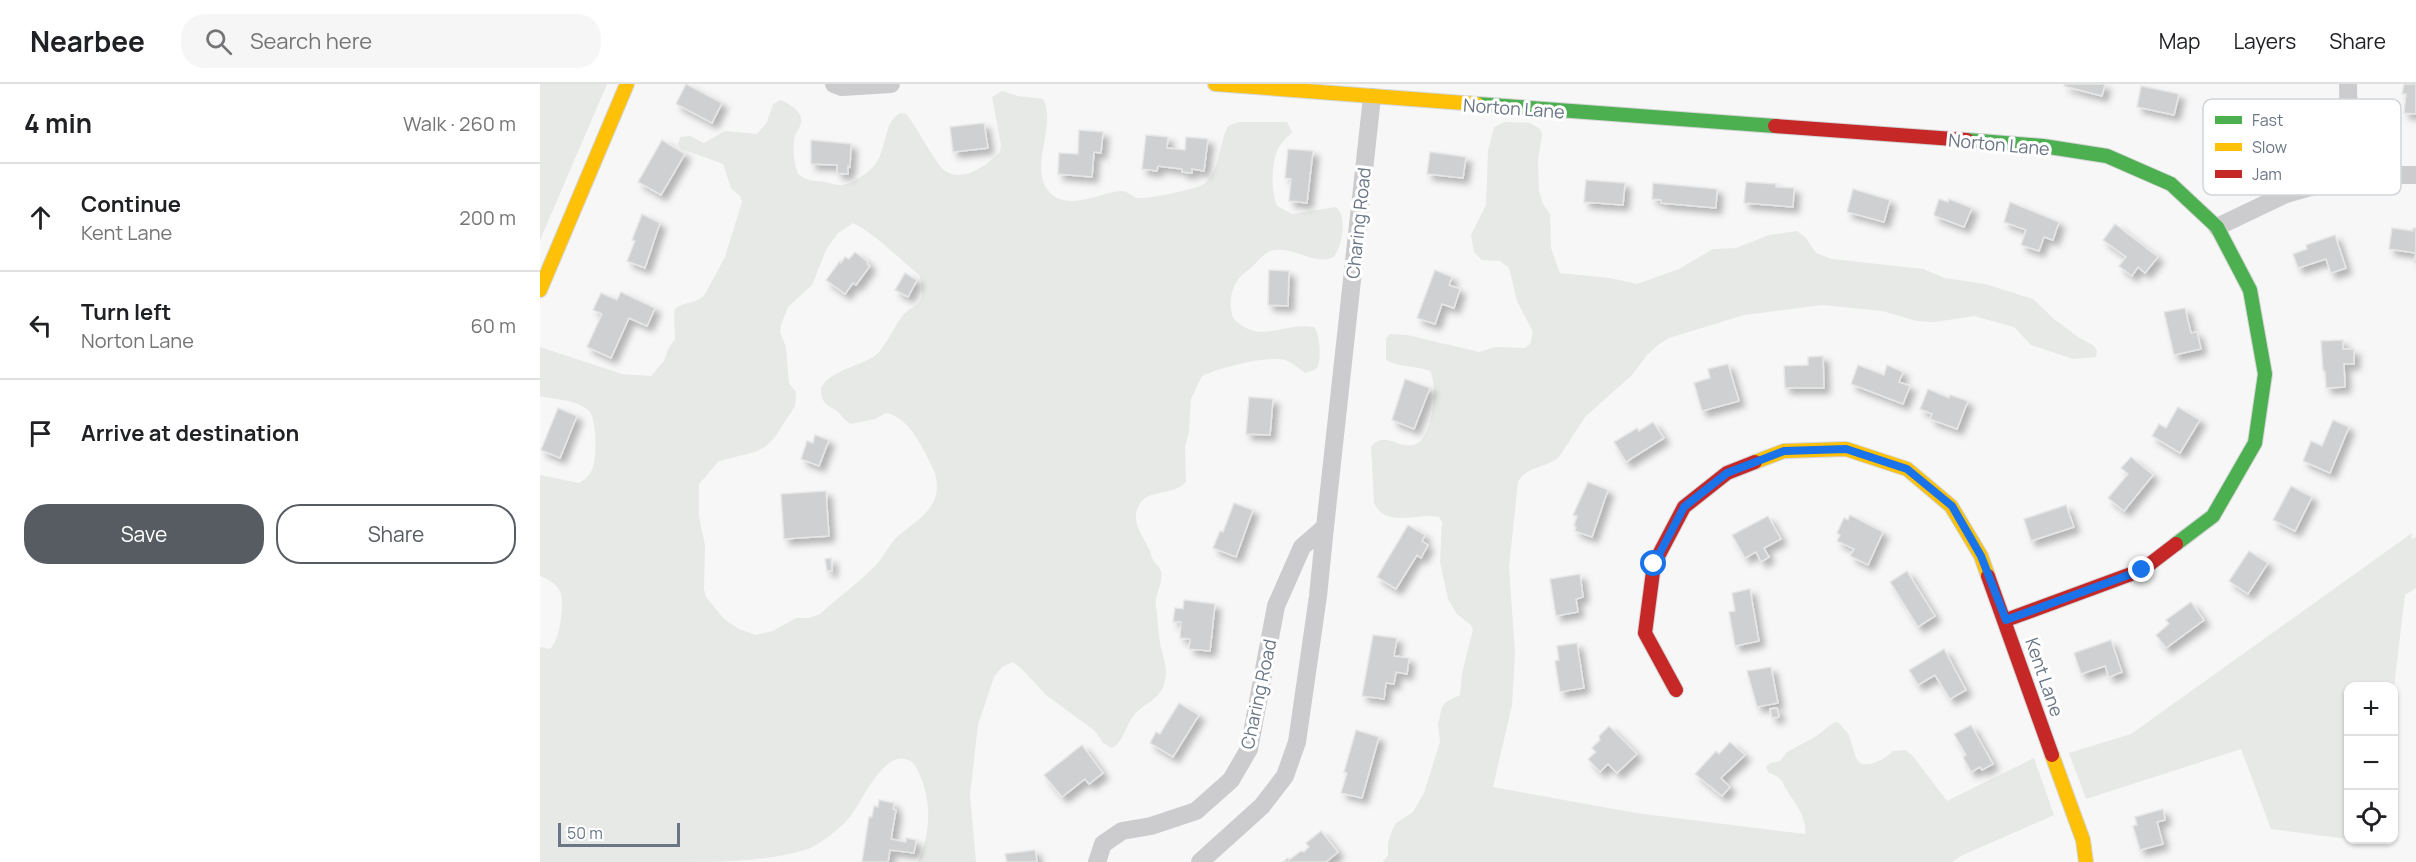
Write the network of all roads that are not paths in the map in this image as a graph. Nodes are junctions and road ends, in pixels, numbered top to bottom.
1 (627, 84) edge
2 (834, 84) edge
3 (891, 84) edge
4 (1215, 84) edge
5 (2348, 84) edge
6 (1299, 87) edge
7 (1372, 97) junction
8 (2348, 99) edge
9 (2284, 195) edge
10 (2217, 227) junction
11 (540, 290) edge
12 (1325, 527) junction
13 (2006, 620) junction
14 (1676, 690) dead end
15 (1097, 862) edge
16 (1200, 862) edge
17 (2086, 862) edge

1 - 11 street
2 - 3 street
4 - 6 street, Norton Lane
5 - 8 street
6 - 7 street, Norton Lane
7 - 10 street, Norton Lane
7 - 12 street, Charing Road
9 - 10 street
10 - 13 street, Norton Lane
12 - 15 street, Charing Road
12 - 16 street, Charing Road
13 - 14 street, Kent Lane
13 - 17 street, Kent Lane

